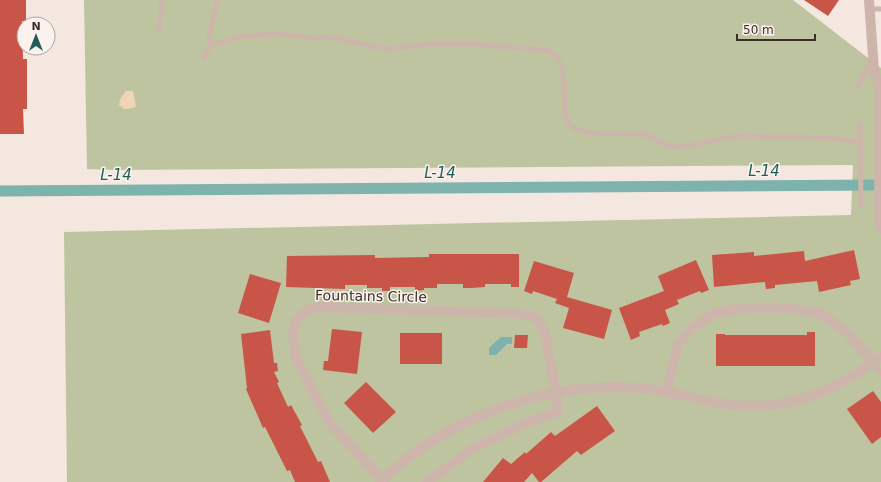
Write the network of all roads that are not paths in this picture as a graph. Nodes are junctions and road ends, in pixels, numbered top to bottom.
1 (162, 0) edge
2 (217, 0) edge
3 (874, 6) edge
4 (159, 31) dead end
5 (212, 43) junction
6 (873, 50) junction
7 (204, 57) dead end
8 (858, 86) dead end
9 (880, 88) edge
10 (860, 124) dead end
11 (880, 126) edge
12 (860, 142) junction
13 (862, 205) dead end
14 (881, 228) edge
15 (881, 356) edge
16 (872, 363) junction
17 (881, 374) edge
18 (556, 392) junction
19 (667, 392) junction
20 (382, 482) edge
21 (427, 482) edge

1 - 4 lane
2 - 5 lane
3 - 6 street
5 - 7 lane
5 - 12 lane
6 - 8 lane
6 - 9 street
9 - 11 street
10 - 12 lane
11 - 14 street
12 - 13 lane
15 - 16 street, Fountains Circle
16 - 17 lane
16 - 19 street, Fountains Circle
16 - 19 street
18 - 19 street, Fountains Circle
18 - 20 street, Fountains Circle
18 - 20 street, Fountains Circle
18 - 21 street

